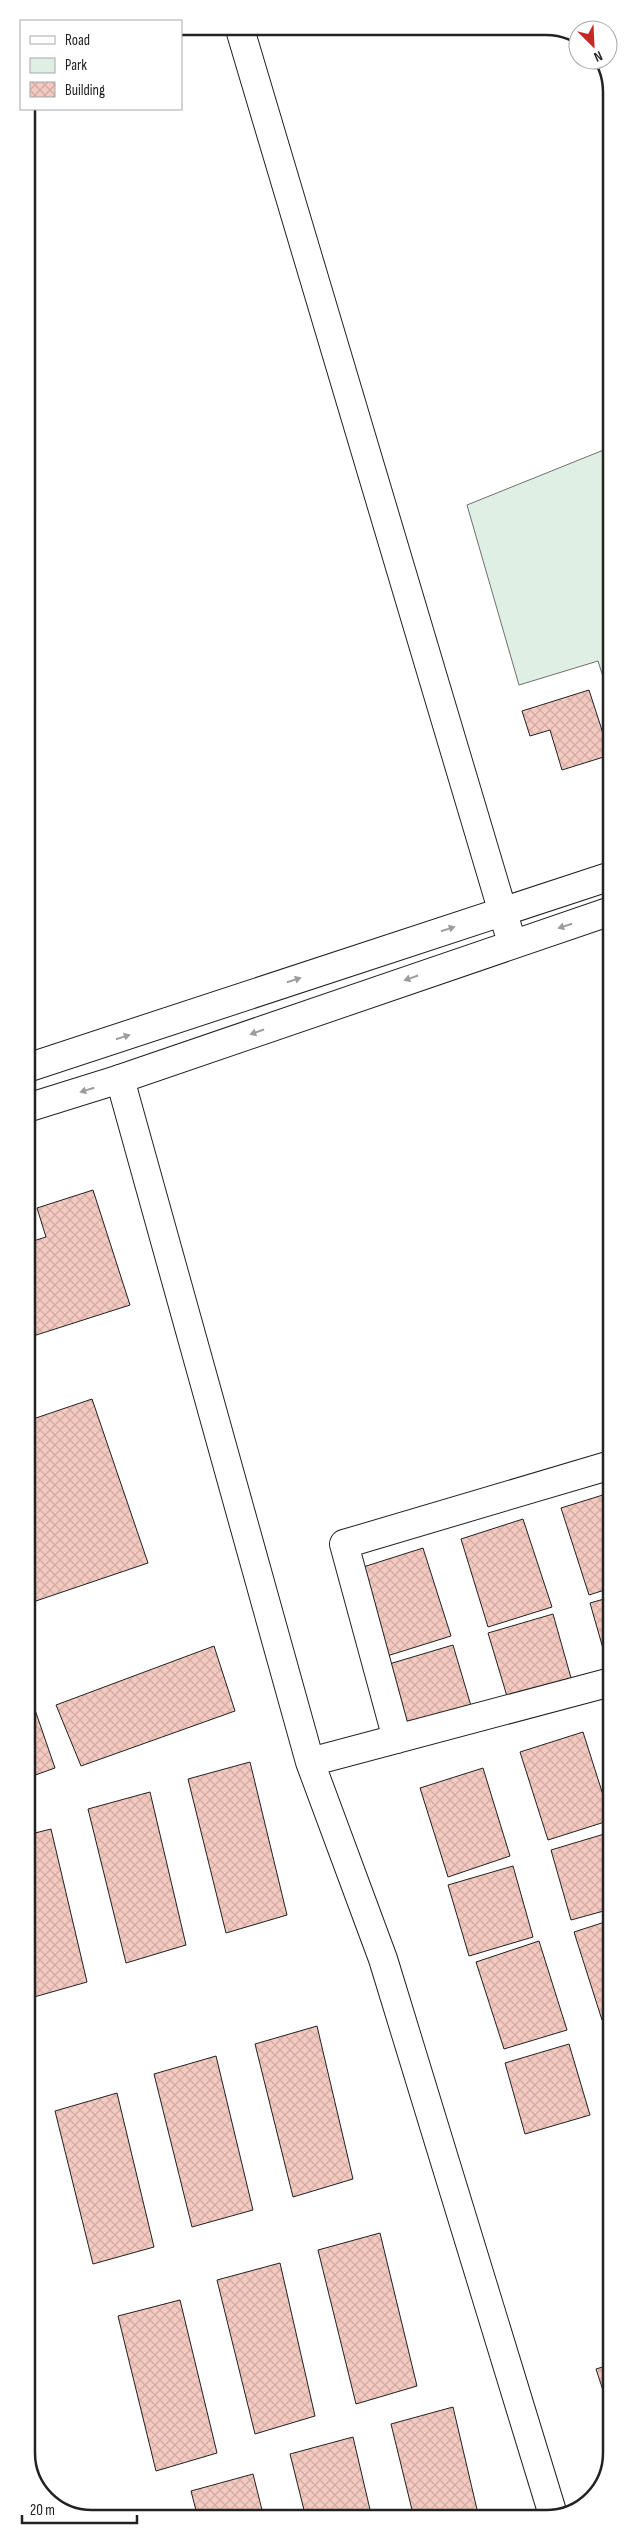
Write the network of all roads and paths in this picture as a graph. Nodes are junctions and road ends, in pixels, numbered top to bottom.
1 (242, 35) edge
2 (603, 879) edge
3 (501, 912) junction
4 (603, 914) edge
5 (512, 943) junction
6 (35, 1065) edge
7 (120, 1079) junction
8 (35, 1106) edge
9 (603, 1467) edge
10 (603, 1684) edge
11 (397, 1739) junction
12 (310, 1762) junction
13 (551, 2510) edge

1 - 3 street
2 - 3 street
3 - 5 street
6 -> 3 street
4 -> 5 street
5 -> 7 street
7 -> 8 street
7 - 12 street
9 - 11 street
10 - 11 street
11 - 12 street
12 - 13 street

